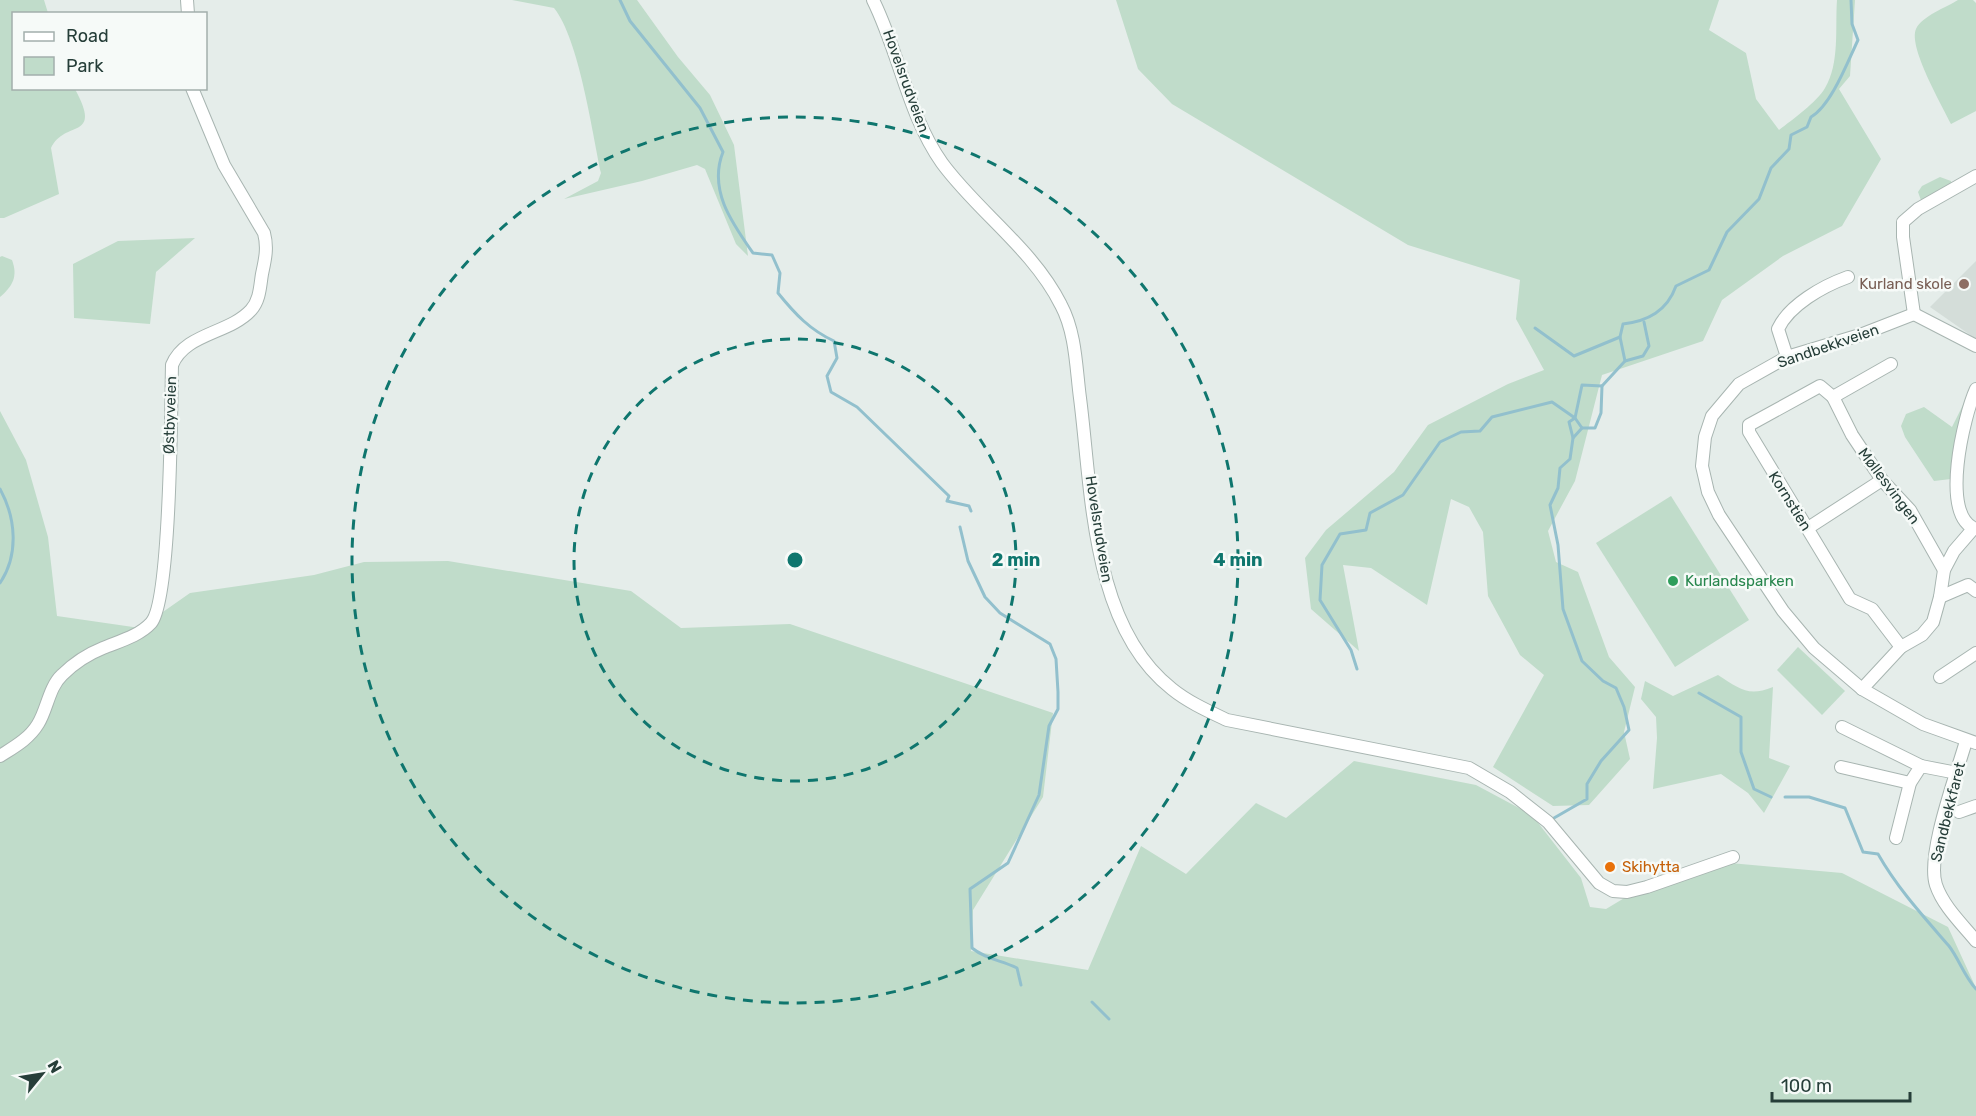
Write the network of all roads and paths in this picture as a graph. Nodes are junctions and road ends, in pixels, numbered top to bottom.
1 (873, 0) edge
2 (193, 90) edge
3 (1976, 176) edge
4 (1848, 277) dead end
5 (1914, 314) junction
6 (1976, 346) edge
7 (1787, 357) junction
8 (1891, 364) dead end
9 (1976, 388) edge
10 (1833, 397) junction
11 (1882, 480) junction
12 (1808, 528) junction
13 (1975, 529) edge
14 (1944, 570) junction
15 (1976, 591) edge
16 (1940, 597) junction
17 (1901, 647) junction
18 (1976, 653) edge
19 (1940, 677) dead end
20 (1862, 689) junction
21 (1842, 727) dead end
22 (1971, 742) edge
23 (0, 756) edge
24 (1921, 766) junction
25 (1841, 767) dead end
26 (1957, 773) junction
27 (1910, 783) junction
28 (1976, 806) edge
29 (1959, 812) dead end
30 (1896, 838) dead end
31 (1732, 857) dead end
32 (1976, 941) edge

1 - 31 street, Hovelsrudveien
2 - 23 street, Østbyveien
3 - 5 street
4 - 7 street
5 - 6 street
5 - 7 street, Sandbekkveien
7 - 20 street, Sandbekkveien
8 - 10 street
9 - 13 street
10 - 11 street, Møllesvingen
10 - 12 street, Kornstien
11 - 12 street
11 - 14 street, Møllesvingen
12 - 17 street, Kornstien
13 - 14 street
14 - 16 street
15 - 16 street
16 - 17 street
17 - 20 street
18 - 19 street
20 - 22 street, Sandbekkveien
21 - 24 street
22 - 26 street, Sandbekkfaret
24 - 26 street
24 - 27 street
25 - 27 street
26 - 32 street, Sandbekkfaret
27 - 30 street
28 - 29 street

